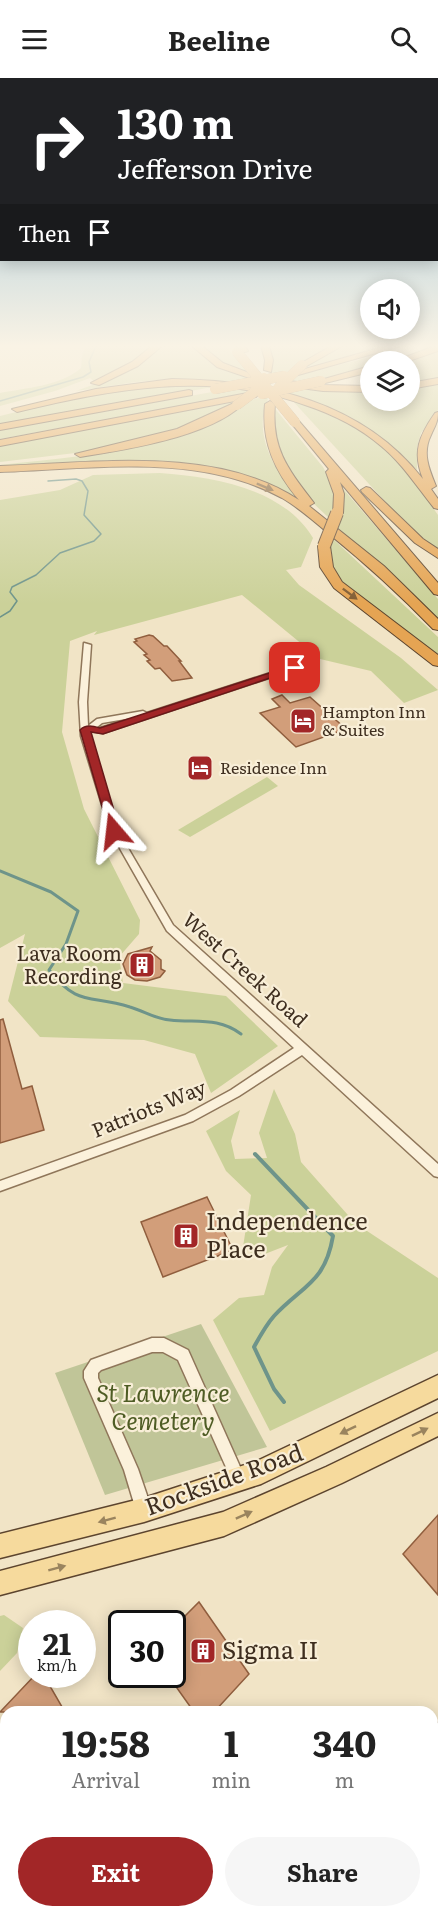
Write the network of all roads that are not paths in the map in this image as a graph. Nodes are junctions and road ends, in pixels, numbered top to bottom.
1 (59, 432) edge
2 (177, 432) edge
3 (268, 432) edge
4 (306, 432) edge
5 (309, 432) edge
6 (366, 432) edge
7 (425, 432) edge
8 (0, 443) edge
9 (319, 452) junction
10 (0, 463) edge
11 (0, 469) edge
12 (364, 488) junction
13 (438, 504) edge
14 (359, 553) junction
15 (438, 554) edge
16 (438, 576) edge
17 (438, 591) edge
18 (438, 626) edge
19 (87, 645) dead end
20 (438, 662) edge
21 (295, 668) dead end
22 (88, 729) junction
23 (303, 1048) junction
24 (438, 1172) edge
25 (0, 1186) edge
26 (438, 1386) edge
27 (438, 1424) edge
28 (239, 1480) junction
29 (144, 1510) junction
30 (0, 1546) edge
31 (0, 1583) edge

1 - 8 highway, bridge
2 - 10 highway, bridge
3 - 14 highway, bridge
4 - 9 highway
5 - 12 highway
6 - 13 highway
7 - 13 highway
9 - 17 highway
9 -> 20 highway, bridge
11 -> 14 highway
12 - 15 highway
12 - 16 highway
14 - 18 highway
19 - 22 street, West Creek Road
21 - 22 street
22 - 23 street, West Creek Road
23 - 24 street, West Creek Road
23 - 25 street, Patriots Way
26 -> 28 main road, Rockside Road
31 -> 27 main road, Rockside Road
28 - 29 main road, Rockside Road
28 - 29 street
29 -> 30 main road, Rockside Road

